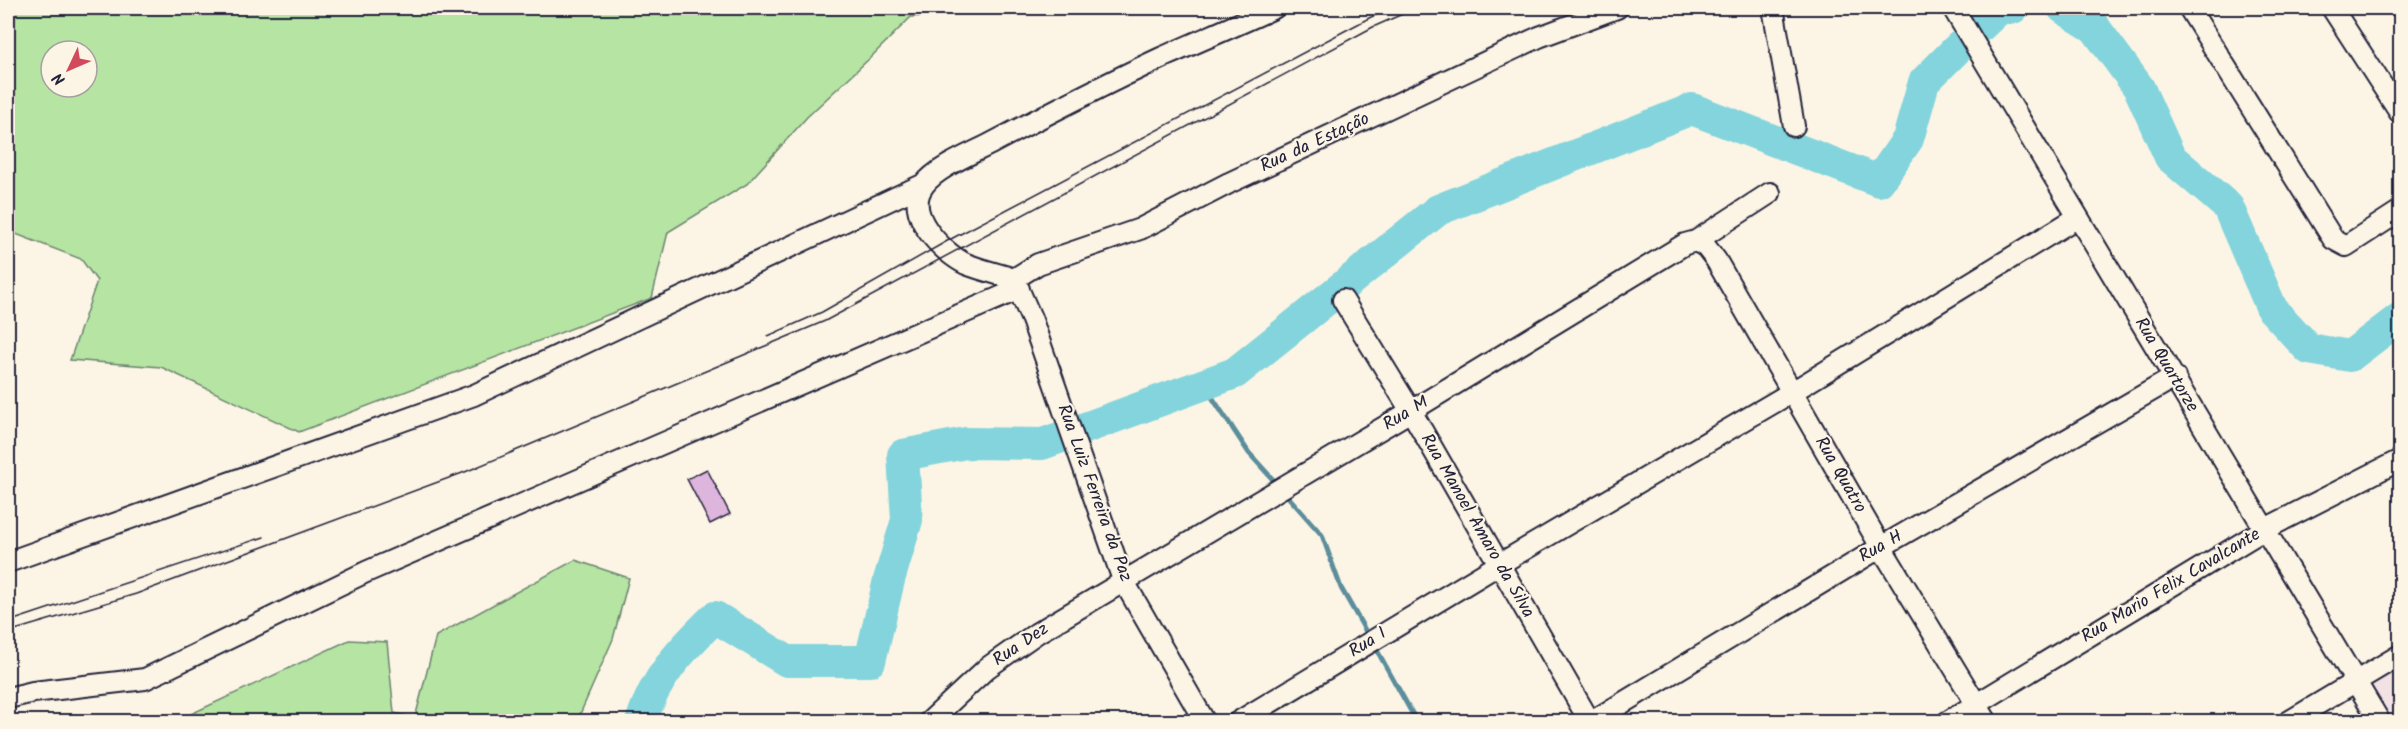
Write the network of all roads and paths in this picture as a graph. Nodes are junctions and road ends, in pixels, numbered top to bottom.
1 (1274, 8) edge
2 (1617, 8) edge
3 (1773, 8) edge
4 (1953, 8) edge
5 (2189, 8) edge
6 (2332, 8) edge
7 (2400, 113) edge
8 (1794, 126) dead end
9 (924, 184) junction
10 (1770, 193) dead end
11 (2400, 211) edge
12 (2078, 217) junction
13 (1691, 243) junction
14 (1016, 284) junction
15 (1343, 300) dead end
16 (2175, 377) junction
17 (1792, 392) junction
18 (1412, 411) junction
19 (2400, 460) edge
20 (2265, 529) junction
21 (1881, 547) junction
22 (8, 562) edge
23 (1498, 565) junction
24 (1124, 580) junction
25 (2400, 655) edge
26 (2356, 682) junction
27 (8, 698) edge
28 (1976, 704) junction
29 (928, 722) edge
30 (1205, 722) edge
31 (1238, 722) edge
32 (1590, 722) edge
33 (1947, 722) edge
34 (1987, 722) edge
35 (2288, 722) edge
36 (2380, 722) edge

1 - 9 street
2 - 14 street, Rua da Estação
3 - 8 street
4 - 12 street, Rua Quartorze
5 - 11 street
6 - 7 street
9 - 14 street
9 - 22 street
10 - 13 street, Rua M
12 - 16 street, Rua Quartorze
12 - 17 street, Rua I
13 - 17 street, Rua Quatro
13 - 18 street, Rua M
14 - 24 street, Rua Luiz Ferreira da Paz
14 - 27 street, Rua da Estação
15 - 18 street, Rua Manoel Amaro da Silva
16 - 20 street, Rua Quartorze
16 - 21 street, Rua H
17 - 21 street, Rua Quatro
17 - 23 street, Rua I
18 - 23 street, Rua Manoel Amaro da Silva
18 - 24 street, Rua M
19 - 20 street, Rua Mario Felix Cavalcante
20 - 26 street, Rua Quartorze
20 - 28 street, Rua Mario Felix Cavalcante
21 - 28 street, Rua Quatro
21 - 32 street, Rua H
23 - 31 street, Rua I
23 - 32 street, Rua Manoel Amaro da Silva
24 - 29 street, Rua Dez
24 - 30 street, Rua Luiz Ferreira da Paz
25 - 26 street
26 - 35 street
26 - 36 street, Rua Quartorze
28 - 33 street, Rua Mario Felix Cavalcante
28 - 34 street, Rua Quatro

